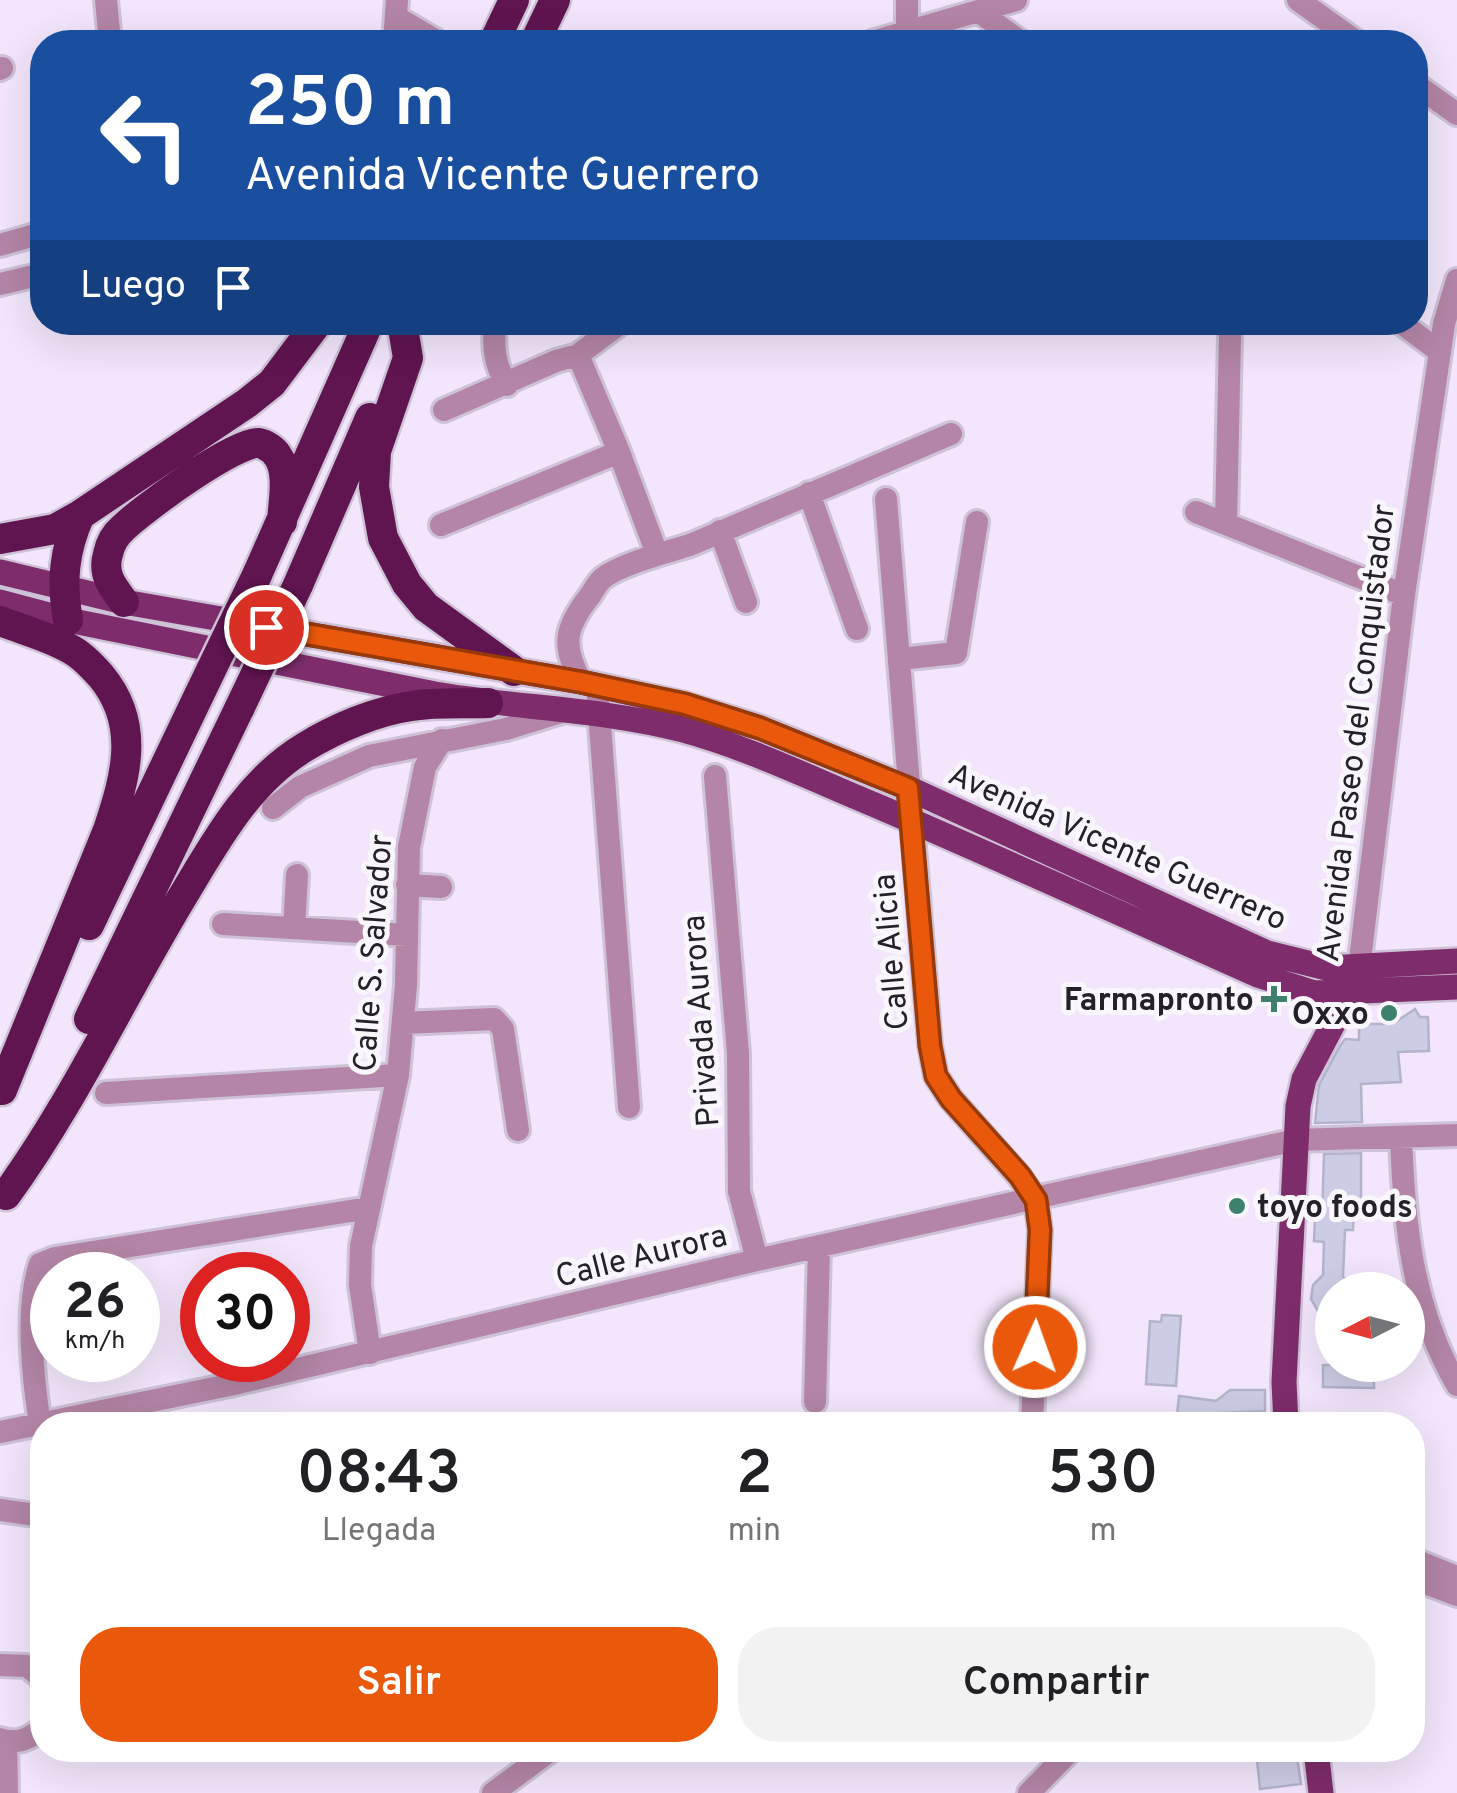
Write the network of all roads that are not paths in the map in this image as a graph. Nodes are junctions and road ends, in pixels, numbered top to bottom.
1 (106, 0) edge
2 (514, 0) edge
3 (555, 0) edge
4 (907, 0) edge
5 (1298, 0) edge
6 (995, 4) edge
7 (397, 8) edge
8 (109, 30) edge
9 (423, 30) edge
10 (500, 30) edge
11 (541, 30) edge
12 (906, 30) edge
13 (912, 30) edge
14 (1013, 30) edge
15 (1340, 30) edge
16 (1428, 93) edge
17 (1457, 114) edge
18 (30, 236) edge
19 (0, 245) edge
20 (30, 277) edge
21 (1457, 280) edge
22 (0, 284) edge
23 (1451, 328) edge
24 (308, 335) edge
25 (364, 335) edge
26 (403, 335) edge
27 (406, 335) edge
28 (494, 335) edge
29 (605, 335) edge
30 (1417, 335) edge
31 (1230, 336) dead end
32 (1440, 352) junction
33 (578, 355) junction
34 (507, 385) junction
35 (444, 410) dead end
36 (951, 434) dead end
37 (619, 452) junction
38 (809, 492) junction
39 (886, 499) dead end
40 (1196, 512) dead end
41 (80, 515) junction
42 (282, 522) junction
43 (977, 522) dead end
44 (1226, 524) junction
45 (442, 525) dead end
46 (720, 531) junction
47 (0, 538) edge
48 (658, 554) junction
49 (0, 572) edge
50 (62, 589) junction
51 (1404, 595) junction
52 (0, 602) edge
53 (124, 602) junction
54 (746, 602) dead end
55 (0, 620) edge
56 (68, 620) junction
57 (857, 628) dead end
58 (899, 658) junction
59 (442, 659) junction
60 (514, 672) junction
61 (589, 684) junction
62 (435, 694) junction
63 (488, 703) junction
64 (560, 712) junction
65 (599, 714) junction
66 (442, 740) junction
67 (714, 776) dead end
68 (908, 788) junction
69 (274, 808) dead end
70 (911, 821) junction
71 (297, 875) dead end
72 (407, 885) junction
73 (441, 887) dead end
74 (222, 924) dead end
75 (294, 928) junction
76 (408, 935) junction
77 (1457, 961) edge
78 (1356, 980) junction
79 (1457, 987) edge
80 (403, 1023) junction
81 (398, 1075) junction
82 (1, 1092) edge
83 (106, 1093) dead end
84 (628, 1107) dead end
85 (518, 1130) dead end
86 (1457, 1136) edge
87 (1401, 1137) junction
88 (1296, 1140) junction
89 (3, 1200) edge
90 (1036, 1200) junction
91 (369, 1208) junction
92 (819, 1248) junction
93 (757, 1260) junction
94 (370, 1353) junction
95 (1457, 1385) edge
96 (815, 1402) dead end
97 (38, 1412) edge
98 (96, 1412) edge
99 (1033, 1412) edge
100 (1285, 1412) edge
101 (30, 1426) edge
102 (0, 1432) edge
103 (0, 1510) edge
104 (30, 1514) edge
105 (1425, 1564) edge
106 (1457, 1578) edge
107 (1425, 1583) edge
108 (1457, 1595) edge
109 (0, 1666) edge
110 (30, 1668) edge
111 (30, 1737) edge
112 (3, 1740) edge
113 (535, 1762) edge
114 (1059, 1762) edge
115 (1317, 1762) edge
116 (8, 1793) edge
117 (493, 1793) edge
118 (1029, 1793) edge
119 (1321, 1793) edge

1 - 8 street
2 - 10 highway
3 - 11 highway
4 - 12 street
5 - 15 street
6 - 13 street
6 - 14 street
7 - 9 street
16 - 17 street
18 - 19 street
20 - 22 street
21 - 23 street, Avenida Paseo del Conquistador
23 - 32 street, Avenida Paseo del Conquistador
24 - 41 highway
25 - 42 highway
26 - 89 highway, bridge
27 - 60 highway
28 - 34 street
29 - 33 street
30 - 32 street
31 - 44 street
32 - 51 street, Avenida Paseo del Conquistador
33 - 34 street
33 - 37 street
34 - 35 street
36 - 38 street
37 - 45 street
37 - 48 street
38 - 46 street
38 - 57 street
39 - 58 street, Calle Alicia
40 - 44 street
41 - 47 highway
41 - 50 highway
42 - 53 highway
42 - 82 highway, bridge
43 - 58 street
44 - 51 street
46 - 48 street
46 - 54 street
48 - 61 street
49 - 50 main road, Avenida Vicente Guerrero
50 - 53 main road, Avenida Vicente Guerrero
50 - 56 highway
51 - 78 street, Avenida Paseo del Conquistador
52 - 56 main road, Avenida Vicente Guerrero
53 - 59 main road, Avenida Vicente Guerrero
55 - 82 highway
56 - 62 main road, Avenida Vicente Guerrero
58 - 68 street, Calle Alicia
59 - 60 main road, Avenida Vicente Guerrero
59 - 62 main road
60 - 61 main road, Avenida Vicente Guerrero
61 - 65 street
61 - 68 main road, Avenida Vicente Guerrero
62 - 63 main road, Avenida Vicente Guerrero
63 - 64 main road, Avenida Vicente Guerrero
63 - 89 highway
64 - 65 main road, Avenida Vicente Guerrero
64 - 66 street
65 - 70 main road, Avenida Vicente Guerrero
65 - 84 street
66 - 69 street
66 - 72 street, Calle S. Salvador
67 - 93 street, Privada Aurora
68 - 70 street, Calle Alicia
68 - 78 main road, Avenida Vicente Guerrero
70 - 78 main road, Avenida Vicente Guerrero
70 - 90 street, Calle Alicia
71 - 75 street
72 - 73 street
72 - 76 street, Calle S. Salvador
74 - 75 street
75 - 76 street
76 - 80 street, Calle S. Salvador
77 - 78 main road, Avenida Vicente Guerrero
78 - 79 main road, Avenida Vicente Guerrero
78 - 88 main road, Avenida Paseo del Conquistador
80 - 81 street, Calle S. Salvador
80 - 85 street
81 - 83 street
81 - 91 street, Calle S. Salvador
86 - 87 street, Calle Aurora
87 - 88 street, Calle Aurora
87 - 95 street
88 - 90 street, Calle Aurora
88 - 100 main road, Avenida Paseo del Conquistador
90 - 92 street, Calle Aurora
90 - 99 street
91 - 94 street, Calle S. Salvador
91 - 97 street
92 - 93 street, Calle Aurora
92 - 96 street
93 - 94 street, Calle Aurora
94 - 98 street, Calle Aurora
101 - 102 street, Calle Aurora
103 - 104 street
105 - 106 street
107 - 108 street
109 - 110 street
111 - 112 street
112 - 116 street
113 - 117 street
114 - 118 street
115 - 119 main road

